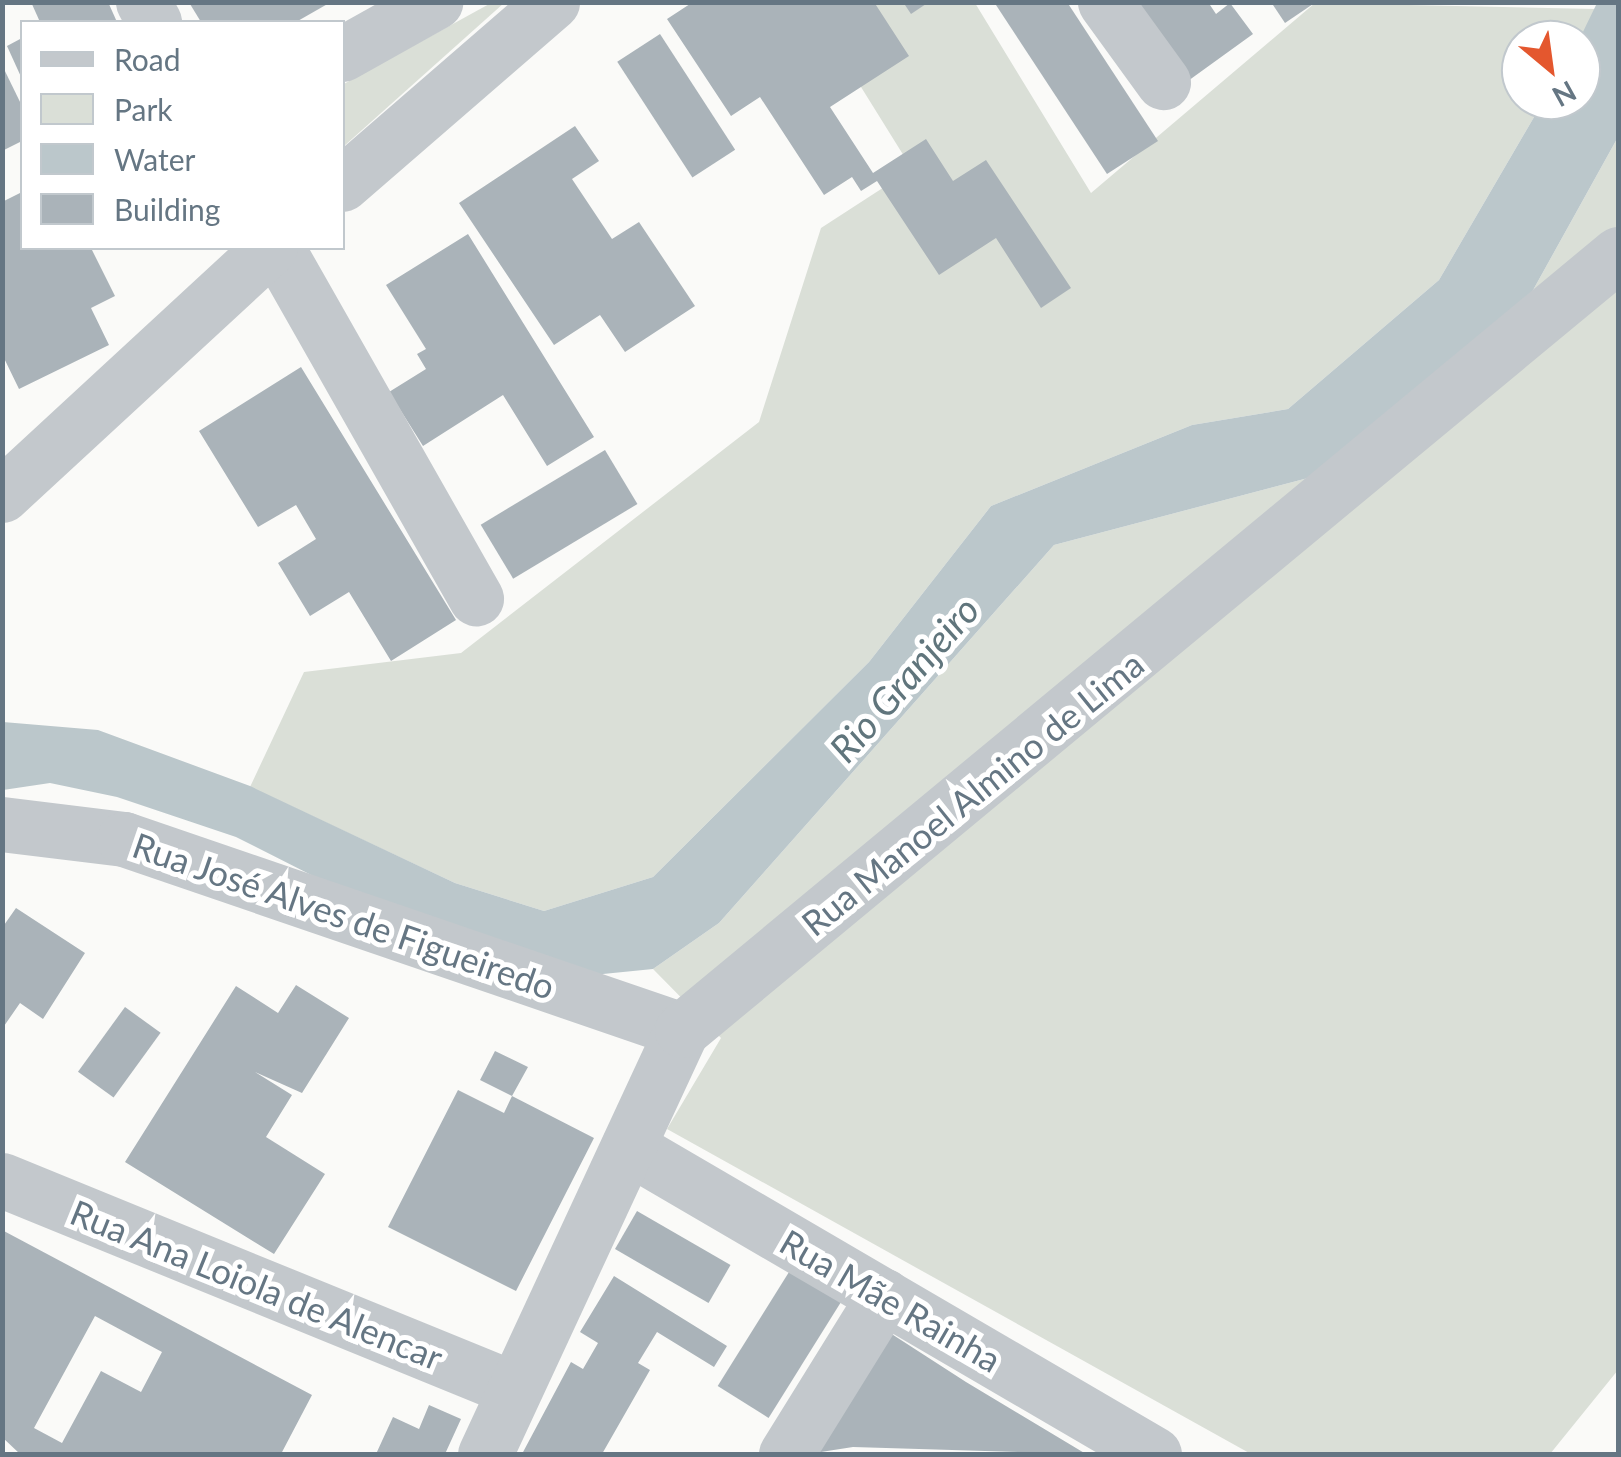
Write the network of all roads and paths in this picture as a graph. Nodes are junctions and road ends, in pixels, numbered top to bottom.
1 (434, 2) edge
2 (552, 2) edge
3 (1105, 2) edge
4 (345, 52) edge
5 (1163, 82) dead end
6 (345, 181) edge
7 (271, 250) edge
8 (274, 250) edge
9 (1618, 254) edge
10 (3, 495) edge
11 (476, 598) dead end
12 (2, 824) edge
13 (682, 1030) junction
14 (628, 1147) junction
15 (2, 1180) edge
16 (884, 1296) junction
17 (512, 1388) junction
18 (485, 1454) edge
19 (786, 1454) edge
20 (1154, 1454) edge

1 - 4 street
2 - 6 street
3 - 5 street
7 - 10 street
8 - 11 street
9 - 13 street, Rua Manoel Almino de Lima
12 - 13 street, Rua José Alves de Figueiredo
13 - 14 street, Rua Manoel Almino de Lima
14 - 16 street, Rua Mãe Rainha
14 - 17 street, Rua Manoel Almino de Lima
15 - 17 street, Rua Ana Loiola de Alencar
16 - 19 street
16 - 20 street, Rua Mãe Rainha
17 - 18 street, Rua Manoel Almino de Lima

